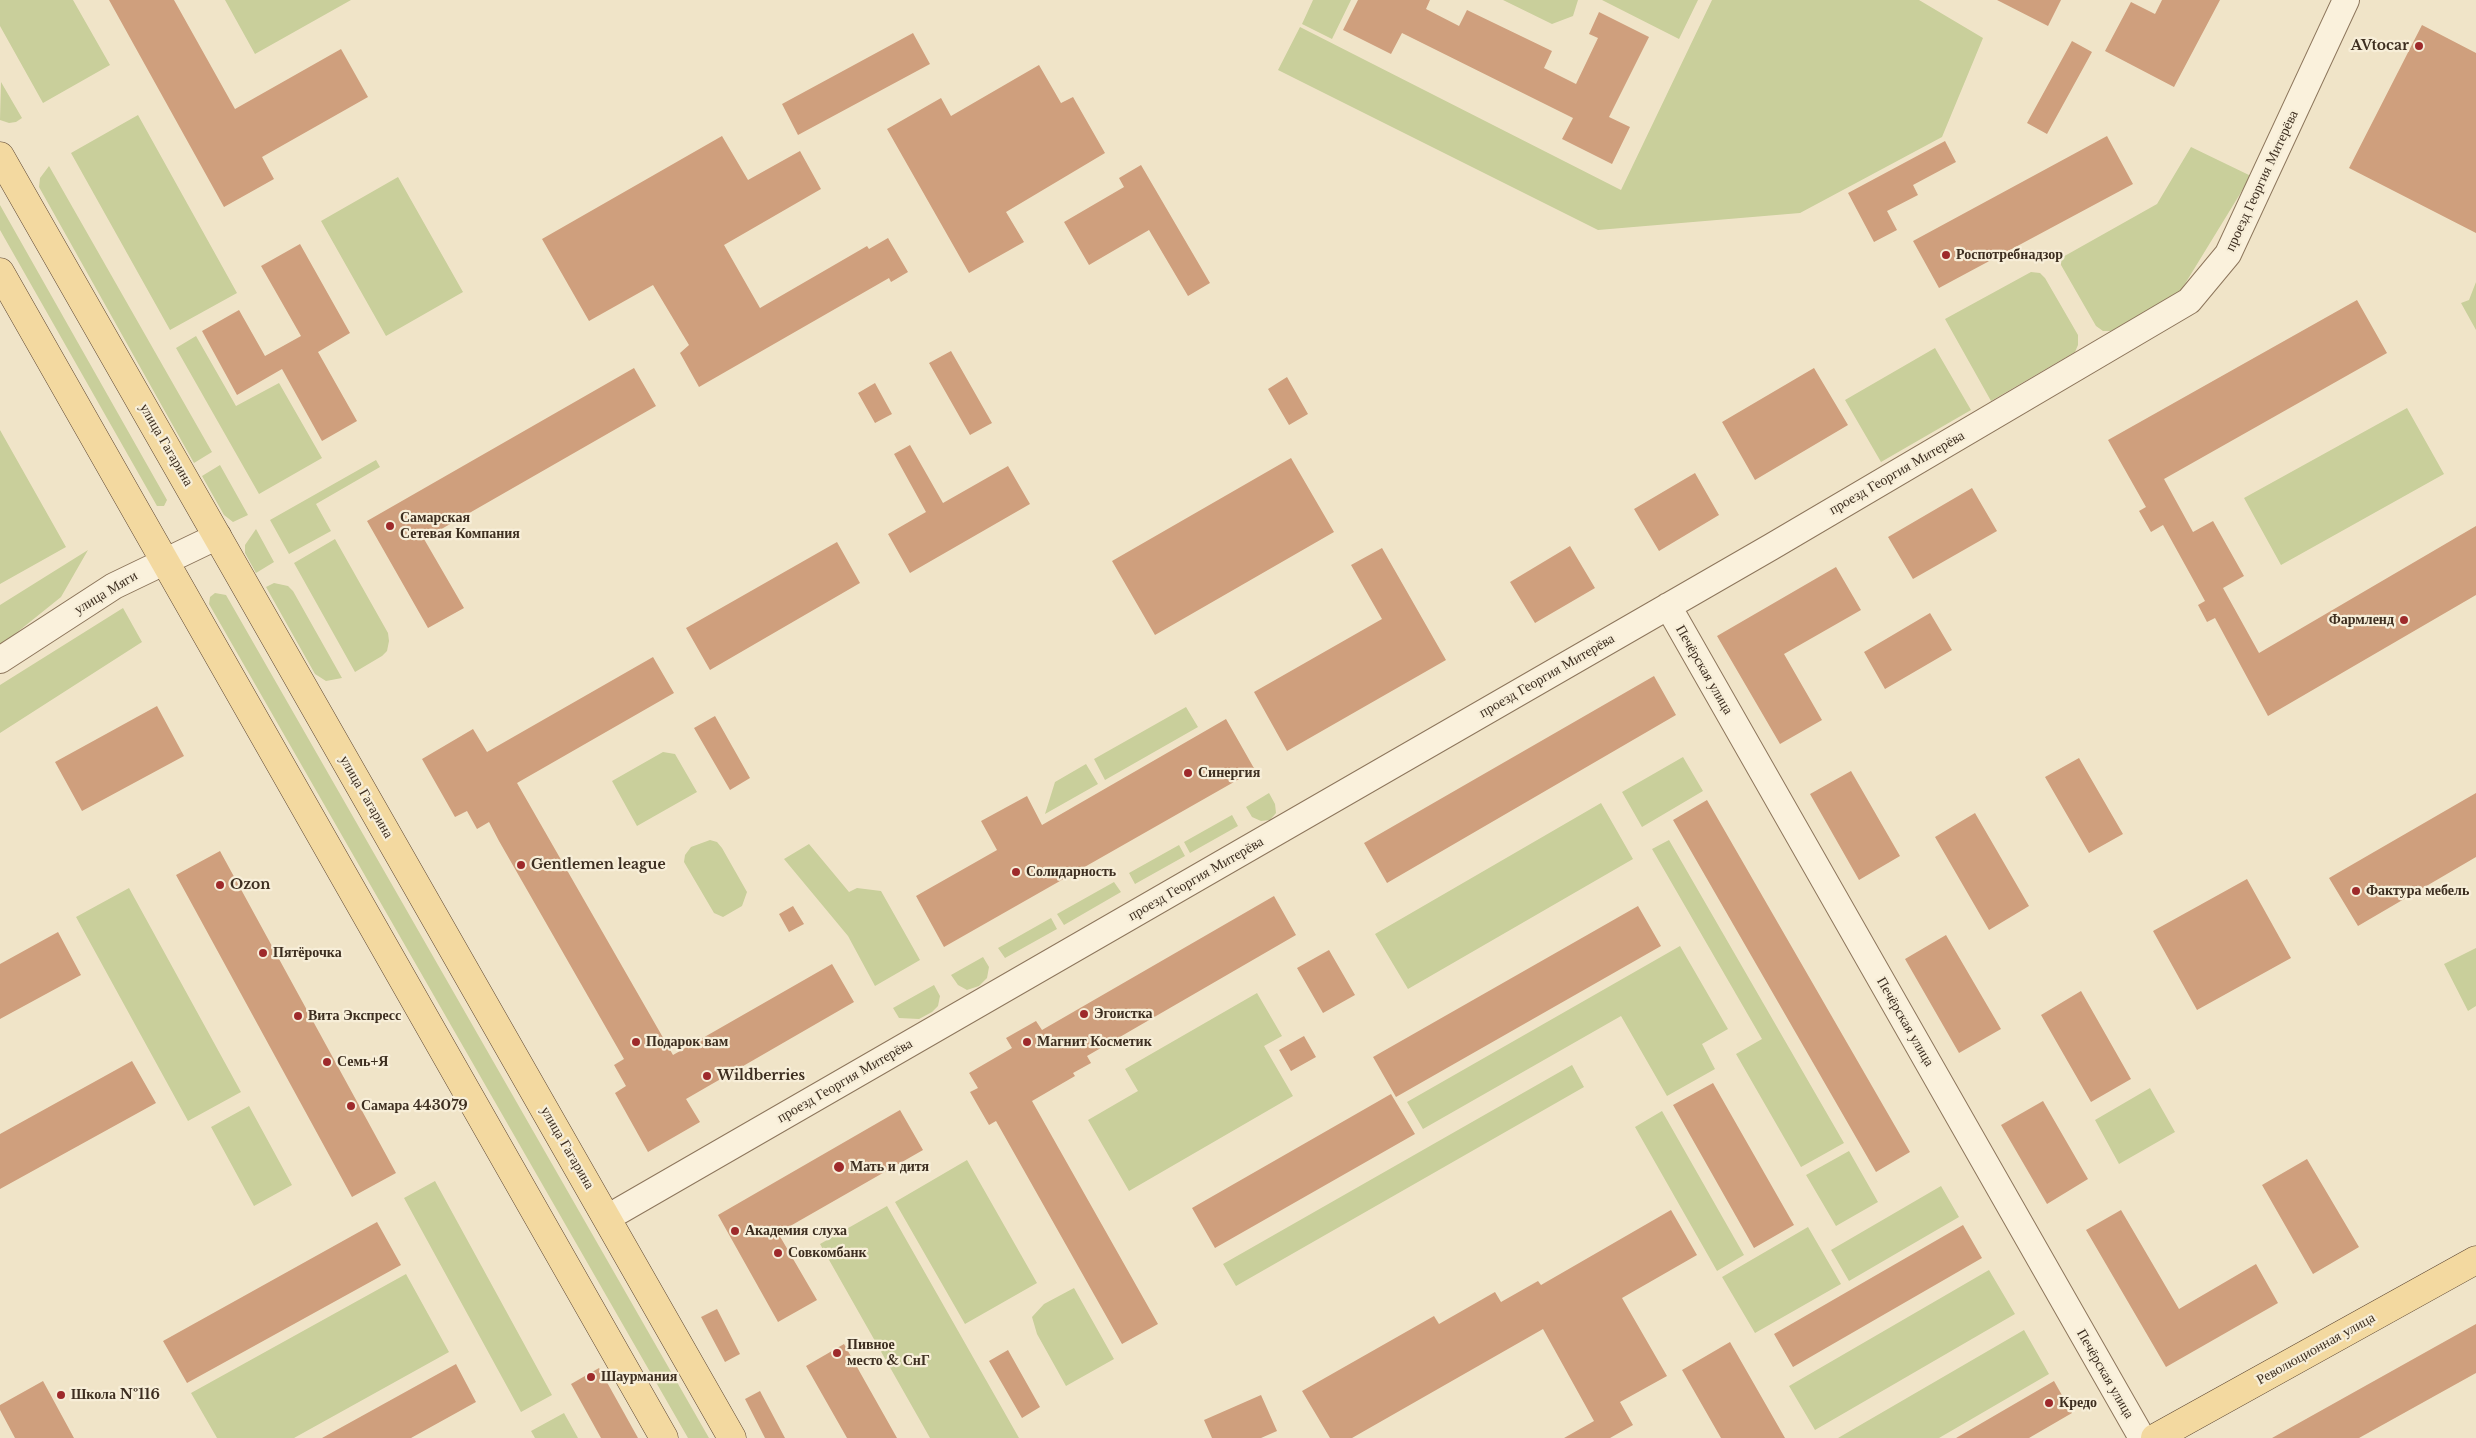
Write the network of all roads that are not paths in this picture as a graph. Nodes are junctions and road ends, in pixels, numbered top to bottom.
1 (2346, 0) edge
2 (0, 156) edge
3 (0, 272) edge
4 (218, 536) junction
5 (164, 560) junction
6 (1668, 606) junction
7 (0, 660) edge
8 (607, 1218) junction
9 (2476, 1260) edge
10 (664, 1438) edge
11 (732, 1438) edge
12 (2142, 1438) edge
13 (2155, 1438) edge

1 - 6 street, проезд Георгия Митерёва
2 - 4 main road, улица Гагарина
3 - 5 main road
4 - 5 street, улица Мяги
4 - 8 main road, улица Гагарина
5 - 7 street, улица Мяги
5 - 10 main road
6 - 8 street, проезд Георгия Митерёва
6 - 12 street, Печёрская улица
8 - 11 main road, улица Гагарина
9 - 13 main road, Революционная улица

